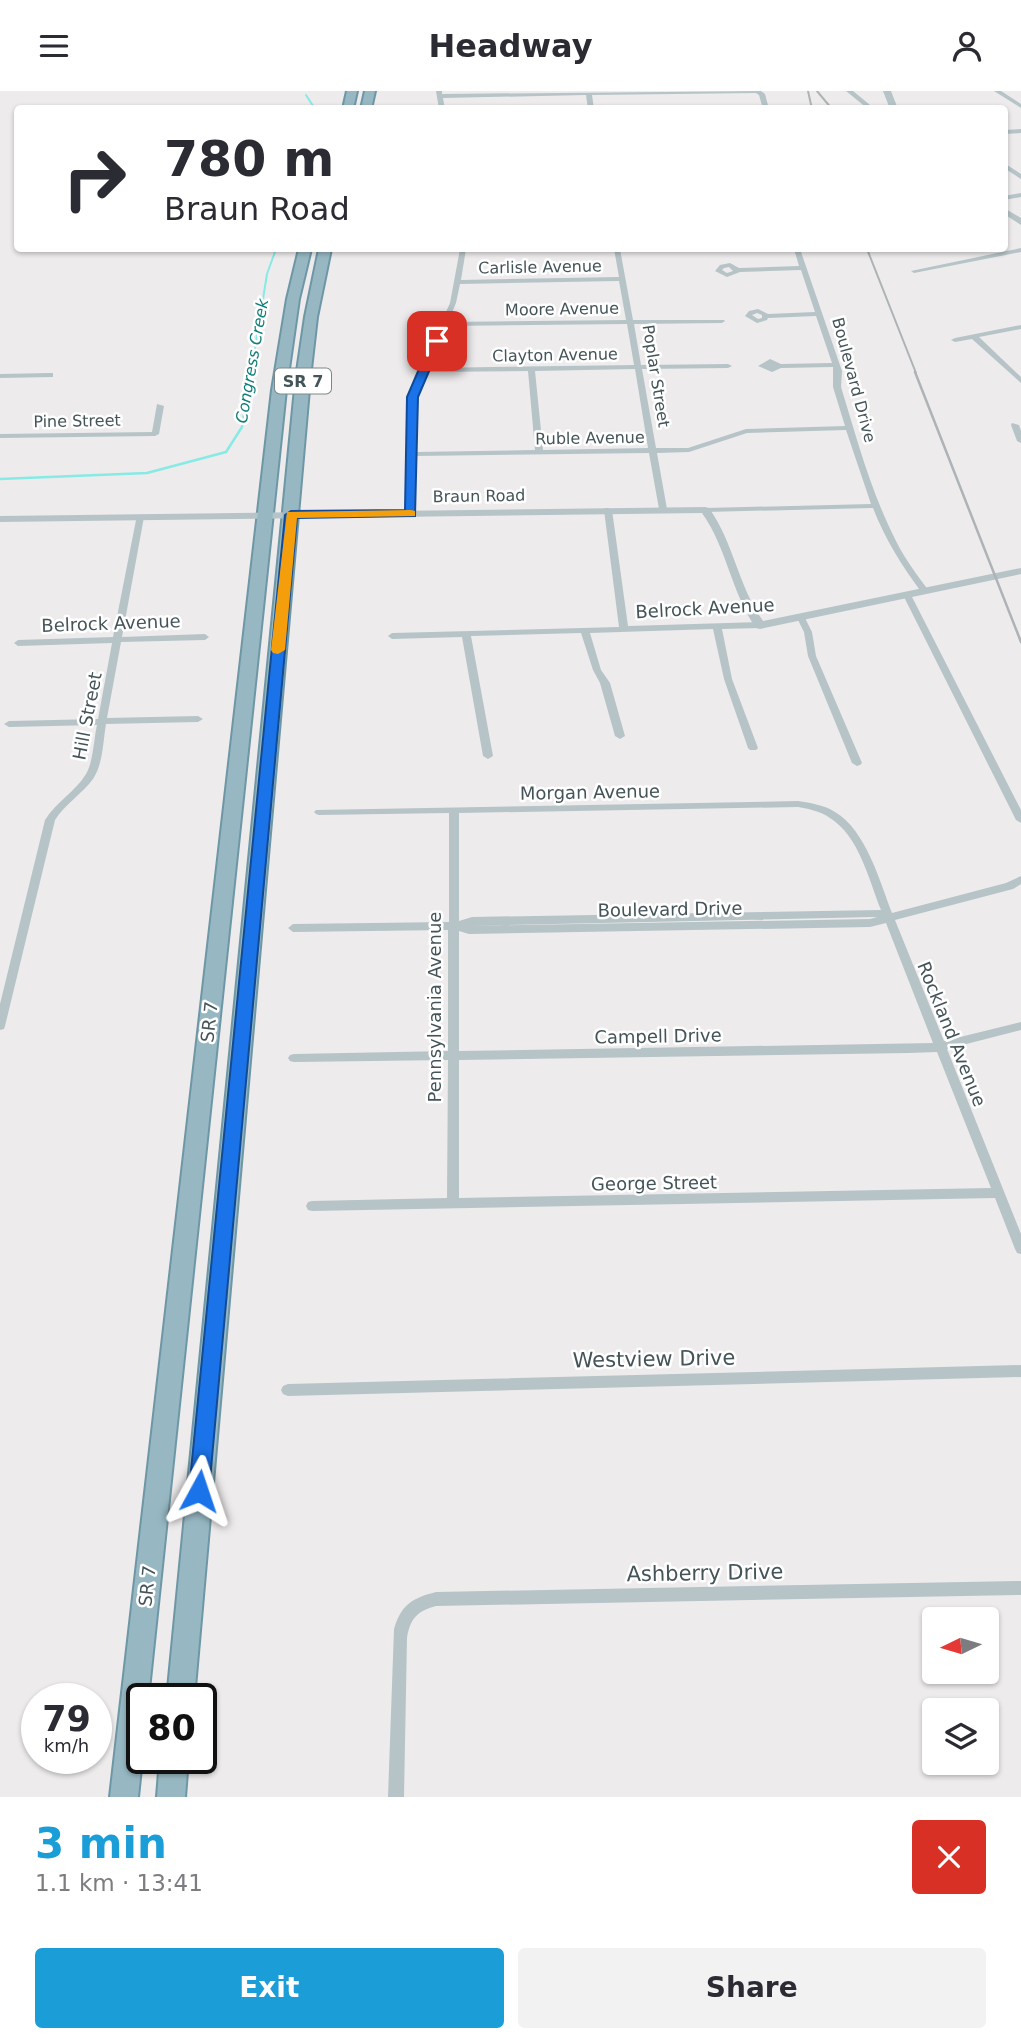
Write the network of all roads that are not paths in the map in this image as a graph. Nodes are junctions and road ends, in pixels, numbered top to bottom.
1 (756, 91) edge
2 (849, 91) edge
3 (997, 91) edge
4 (439, 94) edge
5 (589, 94) junction
6 (591, 105) edge
7 (765, 105) edge
8 (867, 105) edge
9 (1021, 106) edge
10 (1017, 131) edge
11 (1021, 139) edge
12 (1021, 250) edge
13 (304, 252) edge
14 (324, 252) edge
15 (463, 252) edge
16 (618, 252) edge
17 (798, 252) edge
18 (804, 268) junction
19 (738, 270) dead end
20 (914, 271) dead end
21 (623, 279) junction
22 (458, 282) junction
23 (819, 314) junction
24 (767, 316) dead end
25 (722, 321) dead end
26 (631, 322) junction
27 (444, 324) junction
28 (1021, 327) edge
29 (974, 337) junction
30 (955, 340) dead end
31 (836, 365) junction
32 (728, 366) dead end
33 (780, 366) dead end
34 (638, 368) junction
35 (531, 369) junction
36 (424, 370) junction
37 (50, 375) dead end
38 (0, 376) edge
39 (1021, 381) edge
40 (160, 406) dead end
41 (1015, 425) dead end
42 (849, 428) junction
43 (0, 436) edge
44 (1021, 440) edge
45 (653, 451) junction
46 (539, 452) junction
47 (411, 454) junction
48 (875, 506) junction
49 (663, 509) junction
50 (608, 510) junction
51 (705, 510) junction
52 (411, 513) junction
53 (278, 515) junction
54 (139, 517) junction
55 (0, 519) edge
56 (1021, 571) edge
57 (925, 591) junction
58 (907, 595) junction
59 (801, 618) junction
60 (760, 625) junction
61 (717, 628) junction
62 (624, 630) junction
63 (585, 631) junction
64 (466, 633) junction
65 (392, 636) dead end
66 (205, 637) dead end
67 (119, 639) junction
68 (18, 643) dead end
69 (198, 719) dead end
70 (102, 721) junction
71 (9, 724) dead end
72 (620, 736) dead end
73 (753, 748) dead end
74 (488, 756) dead end
75 (857, 763) dead end
76 (454, 810) junction
77 (319, 811) dead end
78 (1021, 820) edge
79 (852, 832) joint
80 (1021, 880) edge
81 (886, 918) junction
82 (454, 926) junction
83 (293, 928) dead end
84 (0, 1026) edge
85 (1021, 1026) edge
86 (939, 1047) junction
87 (453, 1057) junction
88 (294, 1058) dead end
89 (998, 1193) junction
90 (453, 1204) junction
91 (312, 1206) dead end
92 (1017, 1230) edge
93 (1021, 1249) edge
94 (1021, 1371) edge
95 (288, 1390) dead end
96 (1021, 1588) edge
97 (181, 1683) edge
98 (173, 1774) edge
99 (124, 1797) edge
100 (171, 1797) edge
101 (396, 1797) edge

1 - 5 street
1 - 7 street
2 - 8 street
3 - 9 street
4 - 5 street
5 - 6 street
10 - 11 street
12 - 20 street
13 - 53 highway, SR 7 / SR 7
14 - 53 highway, SR 7 / SR 7
15 - 22 street
16 - 21 street, Poplar Street
17 - 18 street, Boulevard Drive
18 - 19 street
18 - 23 street, Boulevard Drive
21 - 22 street, Carlisle Avenue
21 - 26 street, Poplar Street
22 - 27 street
23 - 24 street
23 - 31 street, Boulevard Drive
25 - 26 street, Moore Avenue
26 - 27 street, Moore Avenue
26 - 34 street, Poplar Street
27 - 36 street
28 - 29 street
29 - 30 street
29 - 39 street
31 - 33 street
31 - 42 street, Boulevard Drive
32 - 34 street, Clayton Avenue
34 - 35 street, Clayton Avenue
34 - 45 street, Poplar Street
35 - 36 street, Clayton Avenue
35 - 46 street
36 - 47 street
37 - 38 street
40 - 43 street, Pine Street
41 - 44 street
42 - 45 street, Ruble Avenue
42 - 48 street, Boulevard Drive
45 - 46 street, Ruble Avenue
45 - 49 street, Poplar Street
46 - 47 street, Ruble Avenue
47 - 52 street
48 - 51 street, Braun Road
48 - 57 street, Boulevard Drive
49 - 50 street, Braun Road
49 - 51 street, Braun Road
50 - 52 street, Braun Road
50 - 62 street
51 - 60 street
52 - 53 street, Braun Road
53 - 54 street, Braun Road
53 - 97 highway, SR 7 / SR 7
53 - 99 highway, SR 7 / SR 7
54 - 55 street, Braun Road
54 - 67 street, Hill Street
56 - 57 street
57 - 58 street, Belrock Avenue
58 - 59 street, Belrock Avenue
58 - 78 street
59 - 60 street, Belrock Avenue
59 - 75 street
60 - 61 street, Belrock Avenue
61 - 62 street, Belrock Avenue
61 - 73 street
62 - 63 street, Belrock Avenue
63 - 64 street, Belrock Avenue
63 - 72 street
64 - 65 street, Belrock Avenue
64 - 74 street
66 - 67 street, Belrock Avenue
67 - 68 street, Belrock Avenue
67 - 70 street, Hill Street
69 - 70 street
70 - 71 street
70 - 84 street, Hill Street
76 - 77 street, Morgan Avenue
76 - 79 street, Morgan Avenue
76 - 82 street, Pennsylvania Avenue
79 - 81 street, Rockland Avenue
80 - 81 street, Boulevard Drive
81 - 82 street, Boulevard Drive
81 - 86 street, Rockland Avenue
82 - 83 street, Boulevard Drive
82 - 87 street, Pennsylvania Avenue
85 - 86 street, Campell Drive
86 - 87 street, Campell Drive
86 - 89 street, Rockland Avenue
87 - 88 street, Campell Drive
87 - 90 street, Pennsylvania Avenue
89 - 90 street, George Street
89 - 92 street, Rockland Avenue
90 - 91 street, George Street
92 - 93 street, Rockland Avenue
94 - 95 street, Westview Drive
96 - 101 street, Ashberry Drive
98 - 100 highway

